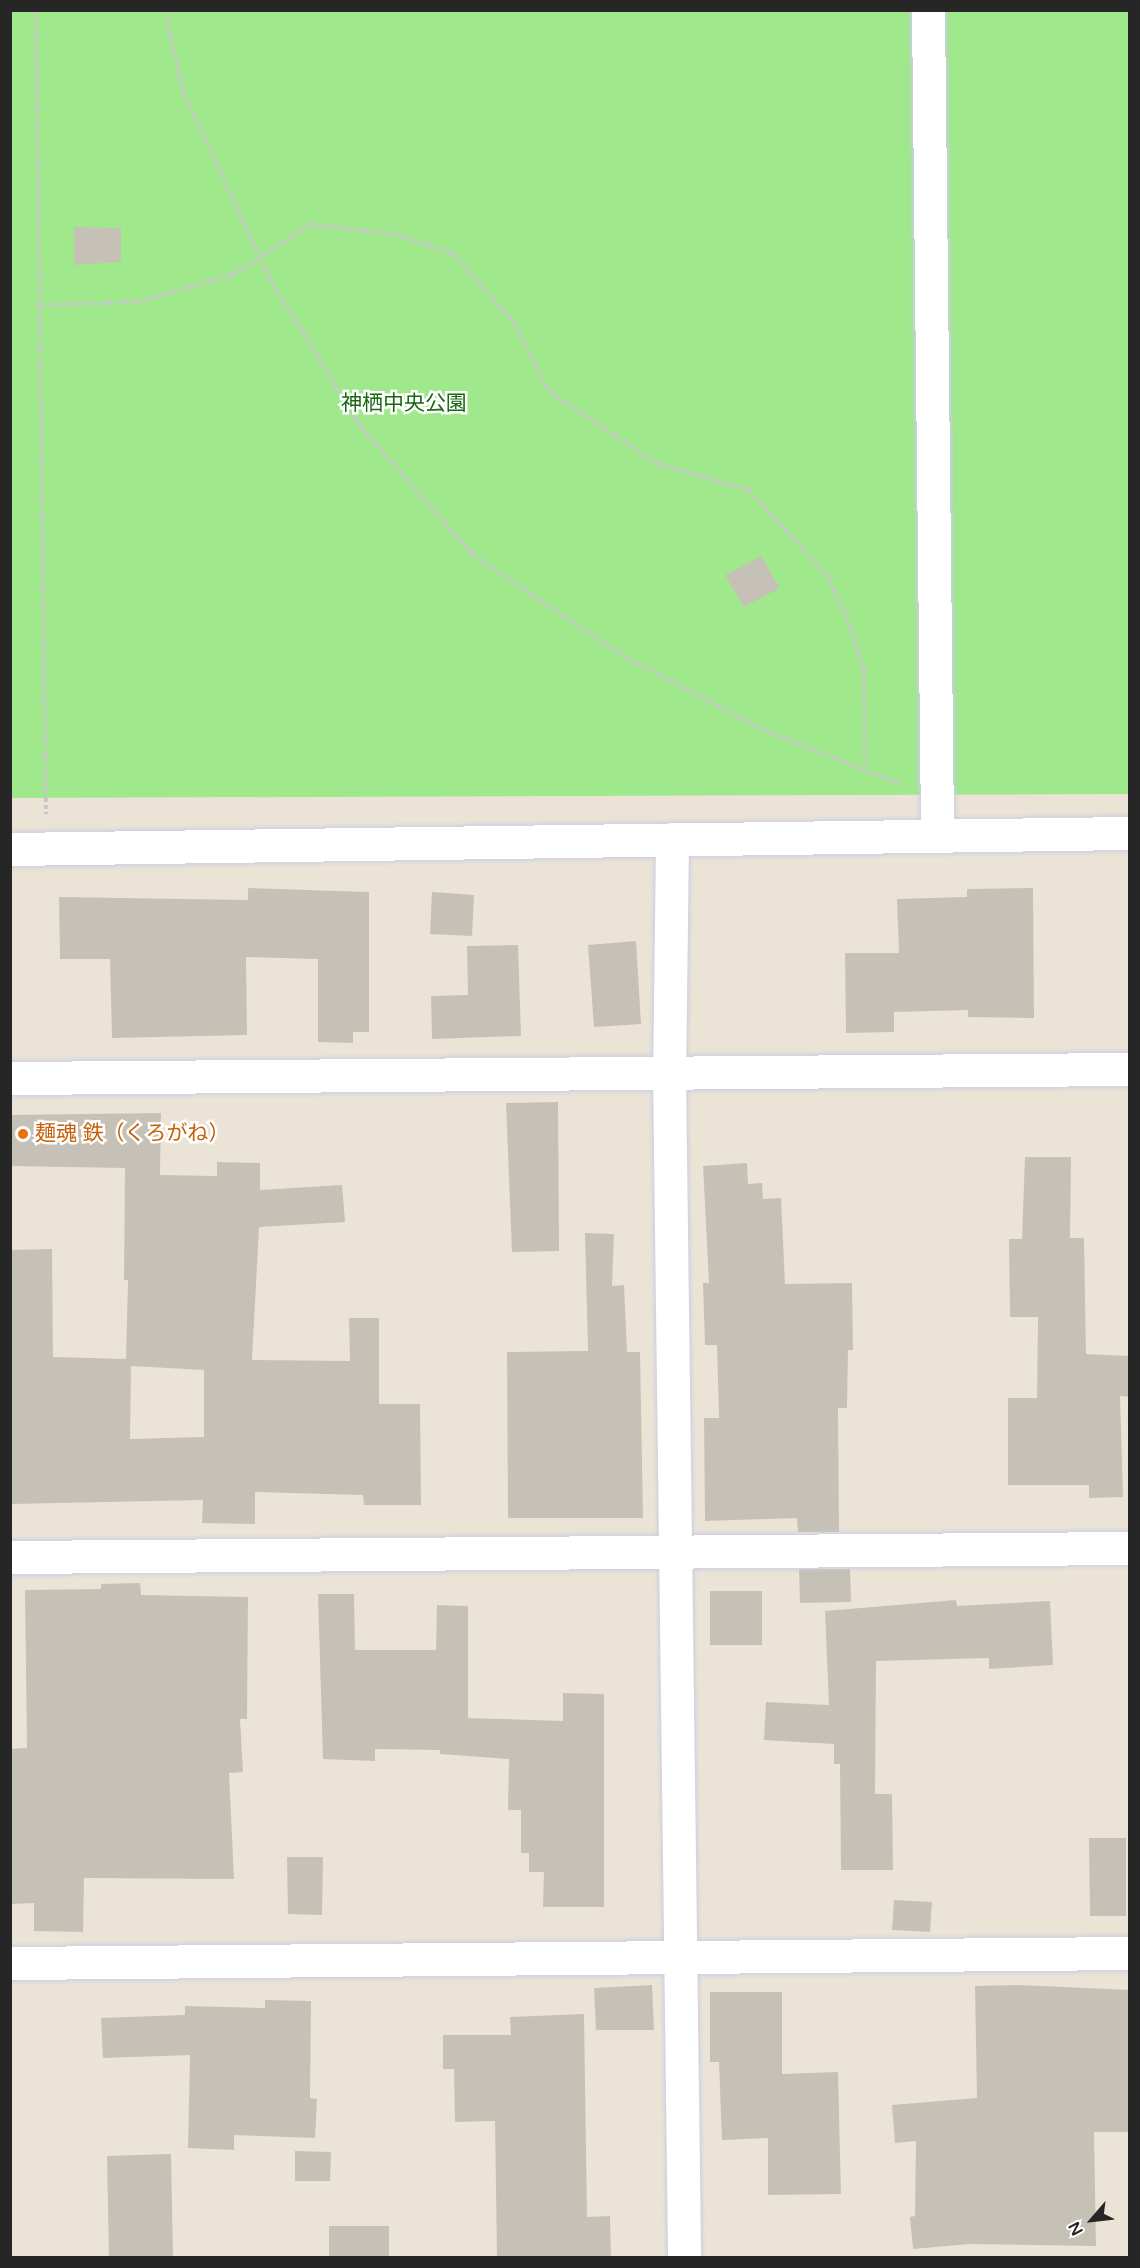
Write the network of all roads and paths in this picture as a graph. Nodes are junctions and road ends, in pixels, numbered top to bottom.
1 (36, 10) edge
2 (165, 10) edge
3 (928, 10) edge
4 (260, 257) junction
5 (40, 305) junction
6 (865, 768) junction
7 (899, 784) dead end
8 (46, 814) dead end
9 (1130, 834) edge
10 (937, 835) junction
11 (672, 838) junction
12 (10, 849) edge
13 (1130, 1069) edge
14 (669, 1073) junction
15 (10, 1078) edge
16 (1130, 1548) edge
17 (674, 1551) junction
18 (10, 1557) edge
19 (1130, 1953) edge
20 (678, 1958) junction
21 (10, 1963) edge
22 (684, 2258) edge

1 - 5 path
2 - 4 path
3 - 10 street
4 - 5 path
4 - 6 path
4 - 6 path
5 - 8 path
6 - 7 path
9 - 10 street
10 - 11 street
11 - 12 street
11 - 14 street
13 - 14 street
14 - 15 street
14 - 17 street
16 - 17 street
17 - 18 street
17 - 20 street
19 - 20 street
20 - 21 street
20 - 22 street

